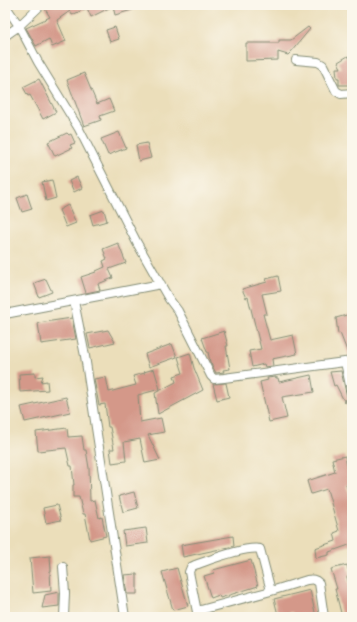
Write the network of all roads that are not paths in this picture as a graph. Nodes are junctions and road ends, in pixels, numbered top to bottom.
1 (6, 5) edge
2 (41, 5) edge
3 (19, 26) junction
4 (5, 36) edge
5 (296, 60) dead end
6 (352, 93) edge
7 (161, 284) junction
8 (74, 302) junction
9 (5, 314) edge
10 (349, 362) edge
11 (352, 394) edge
12 (63, 567) dead end
13 (271, 591) junction
14 (198, 614) edge
15 (64, 617) edge
16 (125, 617) edge
17 (324, 617) edge

1 - 3 street
2 - 3 street
3 - 4 street
3 - 7 street
5 - 6 street
7 - 8 street
7 - 10 street
8 - 9 street
8 - 16 street
10 - 11 street
12 - 15 street
13 - 14 street
13 - 14 street
13 - 17 street

